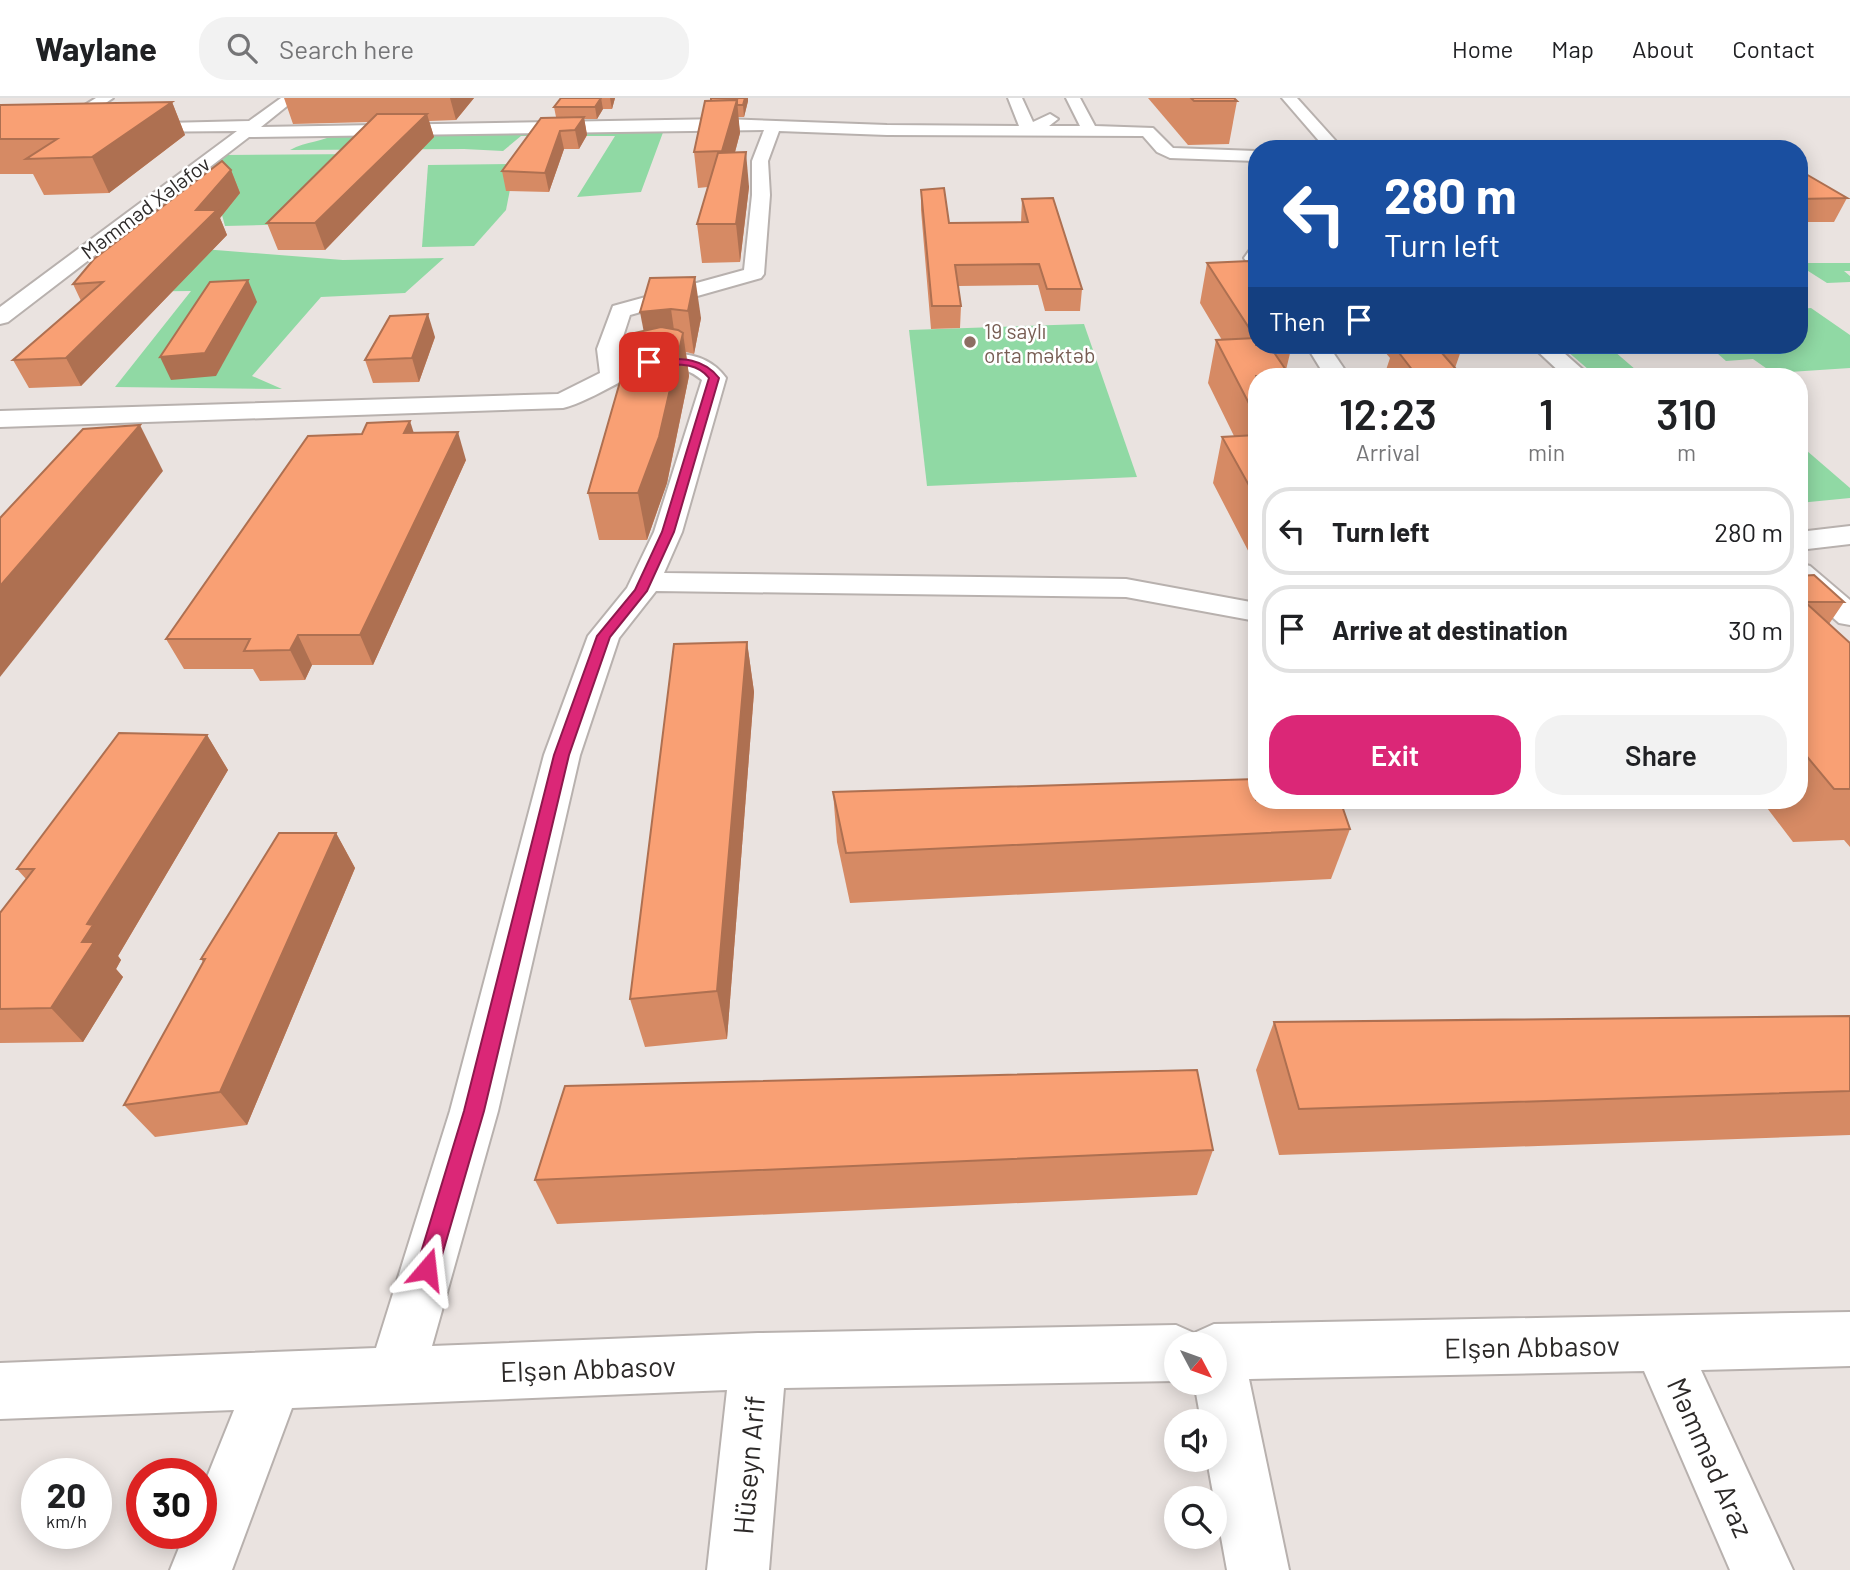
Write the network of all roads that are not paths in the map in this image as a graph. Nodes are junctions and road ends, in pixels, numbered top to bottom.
1 (106, 98) edge
2 (290, 98) edge
3 (1015, 98) edge
4 (1289, 98) edge
5 (1075, 103) edge
6 (773, 126) junction
7 (87, 127) edge
8 (115, 127) edge
9 (249, 129) junction
10 (1089, 129) junction
11 (1028, 131) junction
12 (1327, 140) edge
13 (1248, 156) edge
14 (4, 310) edge
15 (1552, 354) edge
16 (1569, 368) edge
17 (611, 376) junction
18 (0, 419) edge
19 (1850, 535) edge
20 (1808, 540) edge
21 (645, 582) junction
22 (1808, 582) edge
23 (1248, 611) edge
24 (1850, 616) edge
25 (1850, 1339) edge
26 (1660, 1343) junction
27 (1227, 1352) edge
28 (1164, 1353) edge
29 (758, 1361) junction
30 (396, 1375) junction
31 (274, 1380) junction
32 (0, 1391) edge
33 (1213, 1395) edge
34 (201, 1570) edge
35 (738, 1570) edge
36 (1258, 1570) edge
37 (1762, 1570) edge

1 - 7 street
2 - 9 street, Məmməd Xələfov
3 - 11 street
4 - 12 street
5 - 10 street
5 - 11 street
6 - 9 street
6 - 11 street
6 - 17 street
8 - 9 street
9 - 14 street, Məmməd Xələfov
10 - 11 street
10 - 13 street
15 - 16 street
17 - 18 street
17 - 21 street
19 - 20 street
21 - 23 street
21 - 30 street
22 - 24 street
25 - 26 street, Elşən Abbasov
26 - 27 street, Elşən Abbasov
26 - 37 street, Məmməd Araz
28 - 29 street, Elşən Abbasov
29 - 30 street, Elşən Abbasov
29 - 35 street, Hüseyn Arif
30 - 31 street, Elşən Abbasov
31 - 32 street, Elşən Abbasov
31 - 34 street
33 - 36 street

